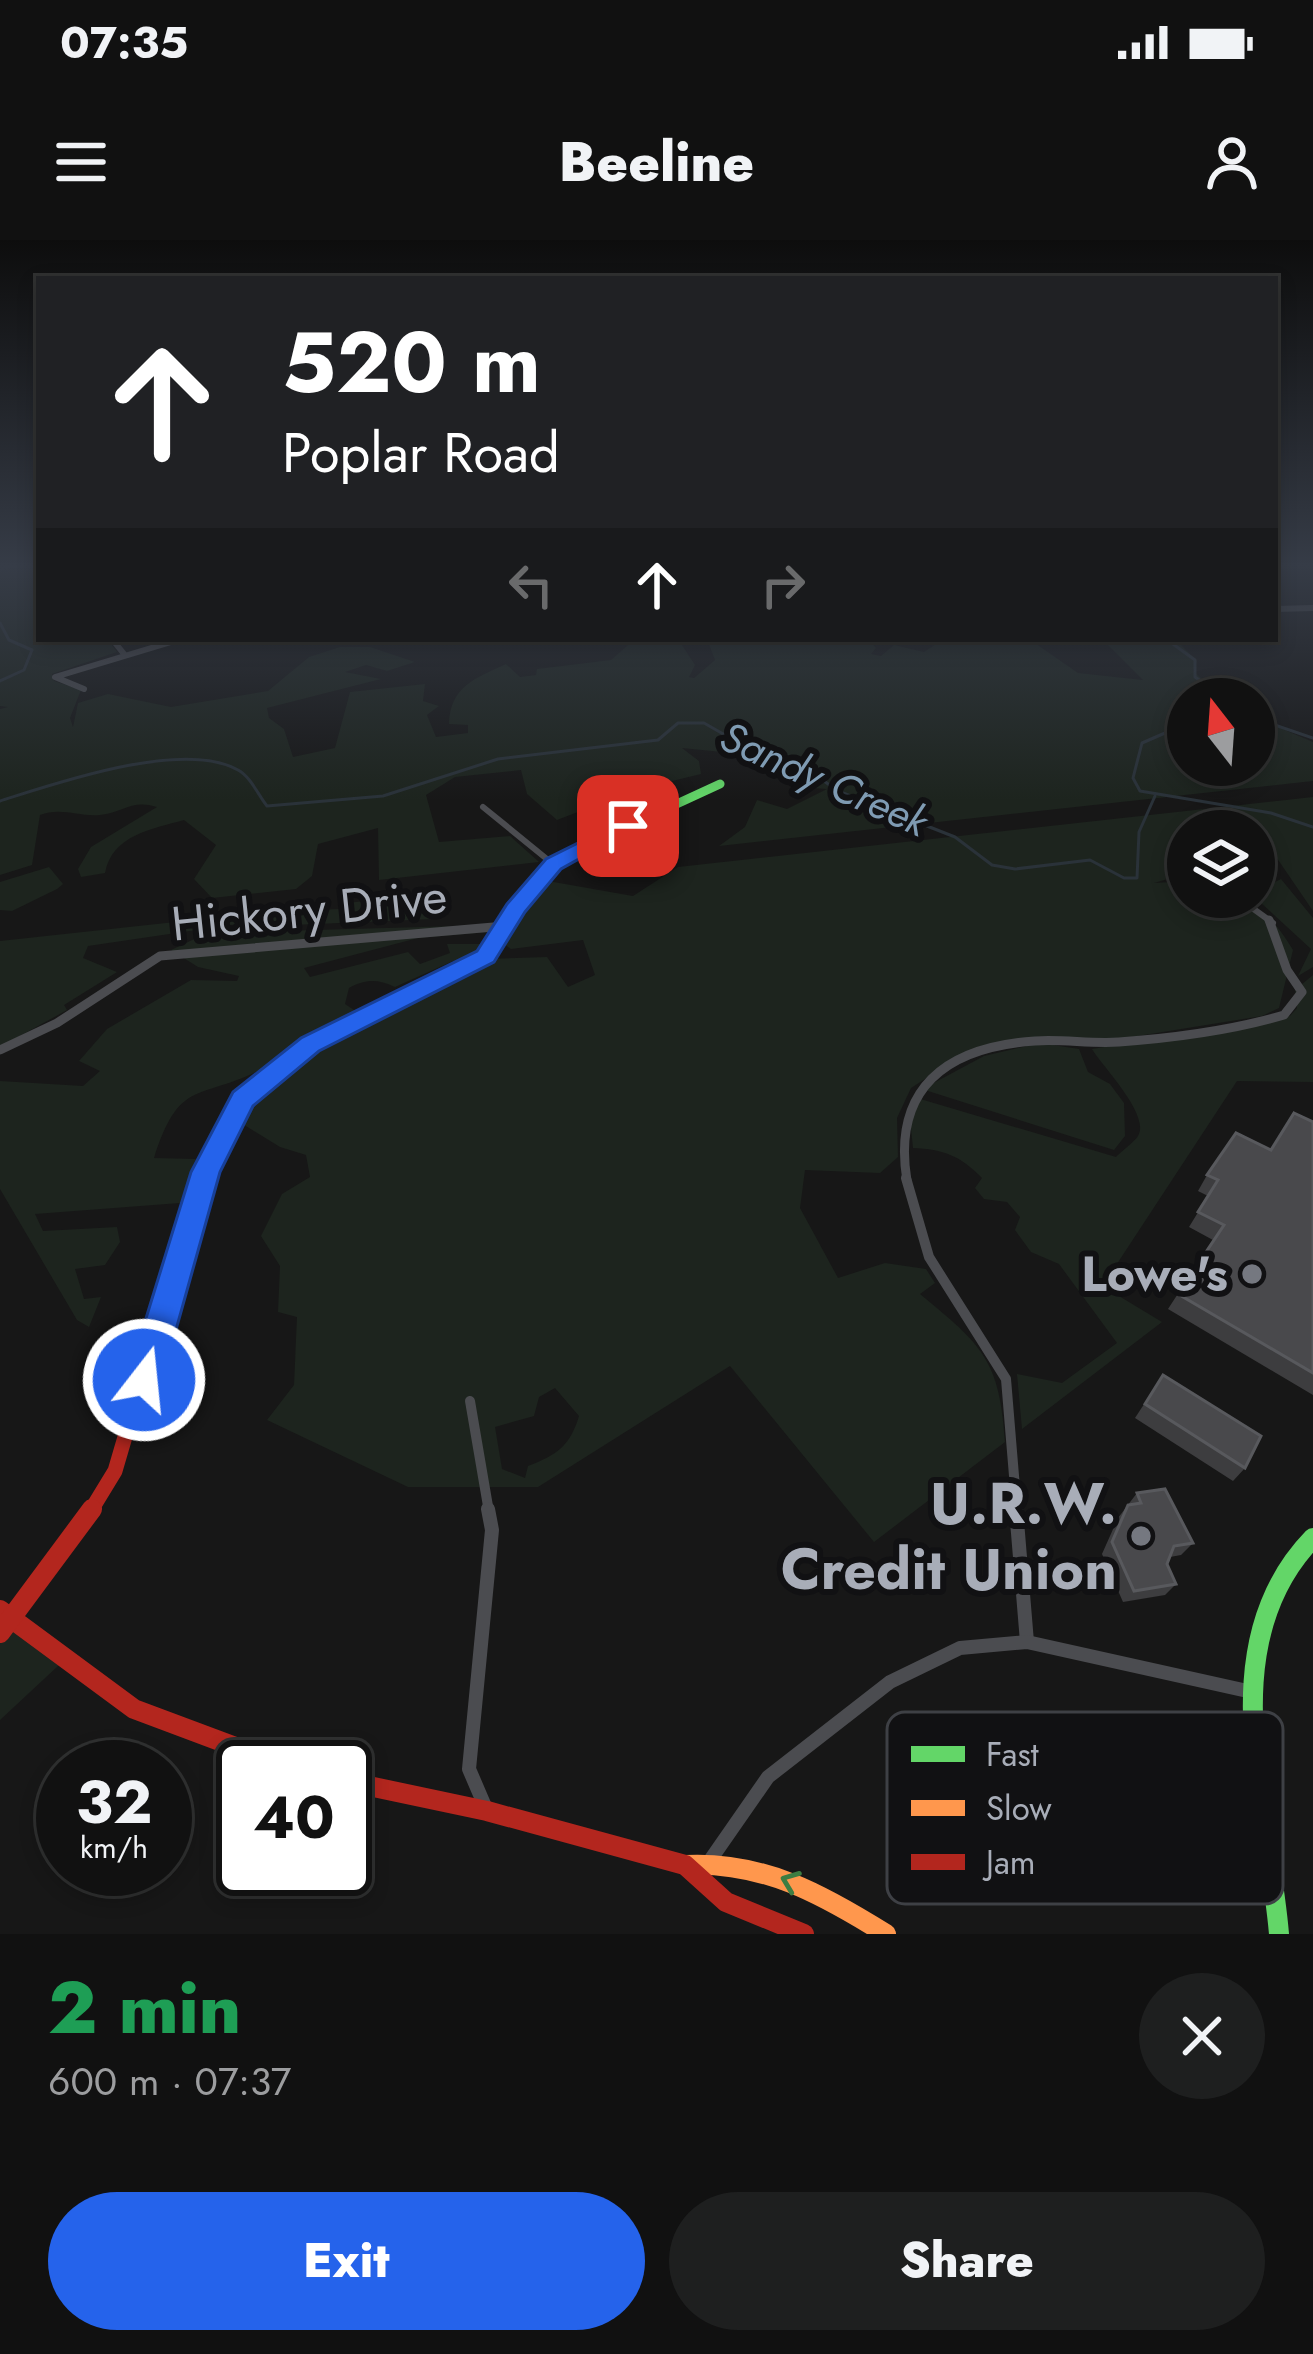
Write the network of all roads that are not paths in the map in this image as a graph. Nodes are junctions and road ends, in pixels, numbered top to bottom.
1 (115, 643) edge
2 (166, 643) edge
3 (124, 654) junction
4 (84, 689) dead end
5 (720, 784) dead end
6 (483, 807) dead end
7 (553, 864) junction
8 (1268, 918) edge
9 (505, 926) junction
10 (0, 1050) edge
11 (470, 1401) dead end
12 (1313, 1538) edge
13 (5, 1615) edge
14 (0, 1633) edge
15 (1027, 1642) junction
16 (1252, 1692) junction
17 (1255, 1712) edge
18 (217, 1740) edge
19 (372, 1787) edge
20 (487, 1811) junction
21 (711, 1859) junction
22 (685, 1865) junction
23 (1278, 1904) edge
24 (804, 1934) edge
25 (886, 1934) edge
26 (1279, 1934) edge

1 - 3 street
2 - 3 street
3 - 4 street
5 - 7 street
6 - 7 street
7 - 9 street
8 - 15 street
9 - 10 street, Hickory Drive
9 - 13 street
11 - 20 street
12 - 16 street
13 - 14 street
13 - 18 street
15 - 16 street
15 - 21 street
16 - 17 street
19 - 20 street
20 - 22 street
21 - 22 street
25 -> 21 street
22 - 24 street
23 - 26 street

